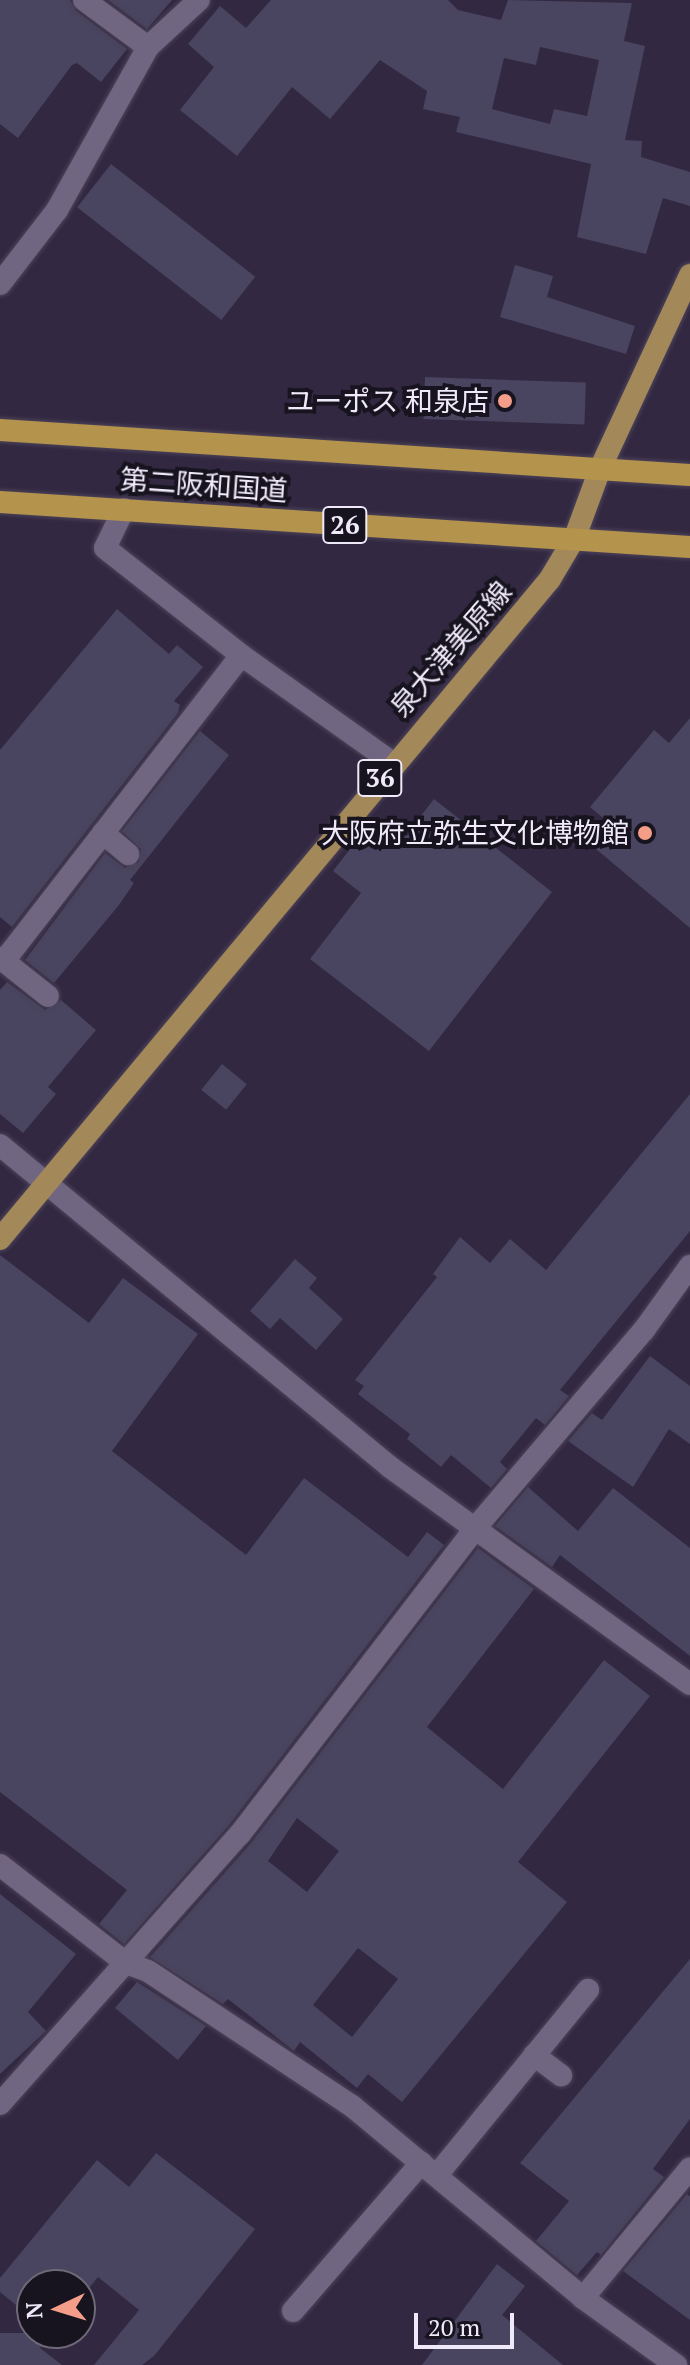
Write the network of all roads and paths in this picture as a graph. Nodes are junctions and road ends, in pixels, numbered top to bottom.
1 (84, 0) edge
2 (199, 0) edge
3 (148, 47) junction
4 (690, 275) edge
5 (0, 284) edge
6 (0, 430) edge
7 (600, 469) junction
8 (690, 475) edge
9 (0, 502) edge
10 (124, 509) junction
11 (575, 537) junction
12 (690, 547) edge
13 (241, 655) junction
14 (393, 763) junction
15 (103, 833) junction
16 (128, 854) dead end
17 (2, 960) edge
18 (48, 996) dead end
19 (0, 1145) edge
20 (48, 1182) junction
21 (0, 1239) edge
22 (690, 1266) edge
23 (477, 1526) junction
24 (690, 1684) edge
25 (0, 1865) edge
26 (126, 1963) junction
27 (588, 1990) dead end
28 (534, 2055) junction
29 (561, 2075) dead end
30 (0, 2104) edge
31 (690, 2168) edge
32 (429, 2169) junction
33 (583, 2298) junction
34 (293, 2311) dead end
35 (676, 2365) edge

1 - 3 street
2 - 3 street
3 - 5 street
4 - 7 main road, 泉大津美原線 / 36
6 - 7 highway, 第二阪和国道
7 - 8 highway, 第二阪和国道
7 - 11 main road, 泉大津美原線 / 36
9 - 10 highway, 第二阪和国道 / 26
10 - 11 highway, 第二阪和国道 / 26
10 - 13 street
11 - 12 highway, 第二阪和国道 / 26
11 - 14 main road, 泉大津美原線 / 36
13 - 14 street
13 - 15 street
14 - 20 main road, 泉大津美原線 / 36
15 - 16 street
15 - 17 street
17 - 18 street
19 - 20 street
20 - 21 main road, 泉大津美原線 / 36
20 - 23 street
22 - 23 street
23 - 24 street
23 - 26 street
25 - 26 street
26 - 30 street
26 - 32 street
27 - 28 street
28 - 29 street
28 - 32 street
31 - 33 street
32 - 33 street
32 - 34 street
33 - 35 street

